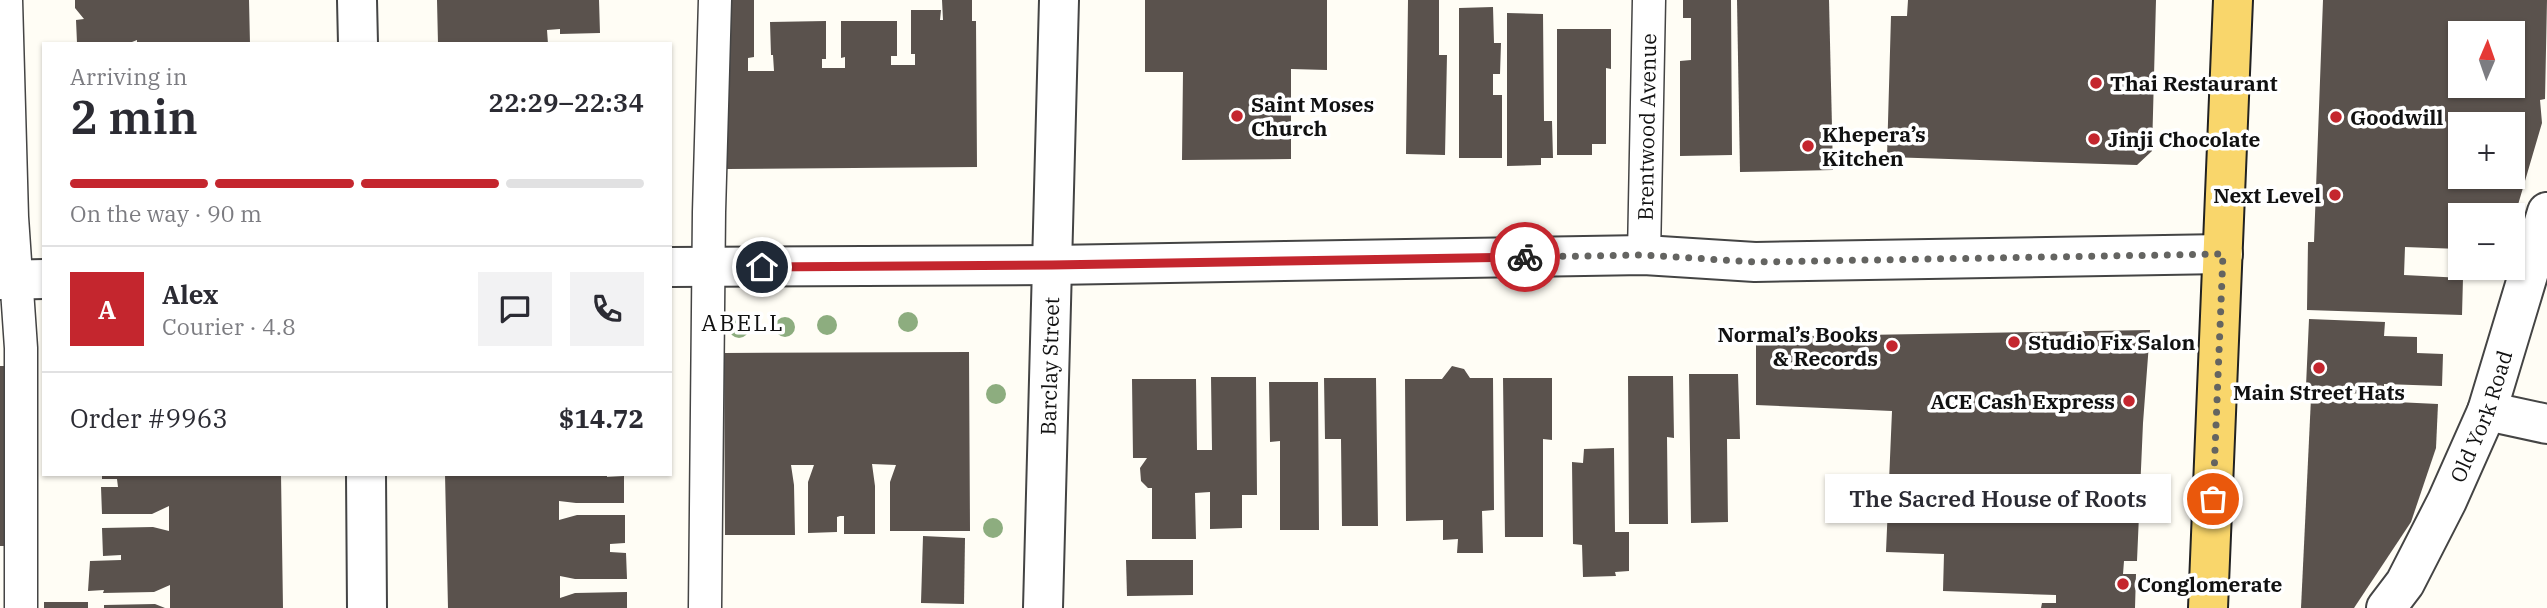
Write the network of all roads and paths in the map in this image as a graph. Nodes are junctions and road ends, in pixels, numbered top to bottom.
1 (6, 0) edge
2 (357, 0) edge
3 (715, 0) edge
4 (1059, 0) edge
5 (1649, 0) edge
6 (2233, 0) edge
7 (358, 42) edge
8 (2547, 212) edge
9 (2223, 254) junction
10 (1644, 255) junction
11 (1052, 265) junction
12 (672, 267) edge
13 (708, 267) junction
14 (20, 279) edge
15 (2487, 411) junction
16 (2547, 424) edge
17 (366, 476) edge
18 (21, 608) edge
19 (367, 608) edge
20 (705, 608) edge
21 (1042, 608) edge
22 (2208, 608) edge
23 (2386, 608) edge

1 - 14 lane
2 - 7 street
3 - 13 lane
4 - 11 street, Barclay Street
5 - 10 lane, Brentwood Avenue
6 - 9 main road
8 - 15 street, Old York Road
9 - 10 street
9 - 22 main road
10 - 11 street
11 - 13 street
11 - 21 street, Barclay Street
12 - 13 street
13 - 20 lane
14 - 18 lane
15 - 16 street
15 - 23 street, Old York Road
17 - 19 street

